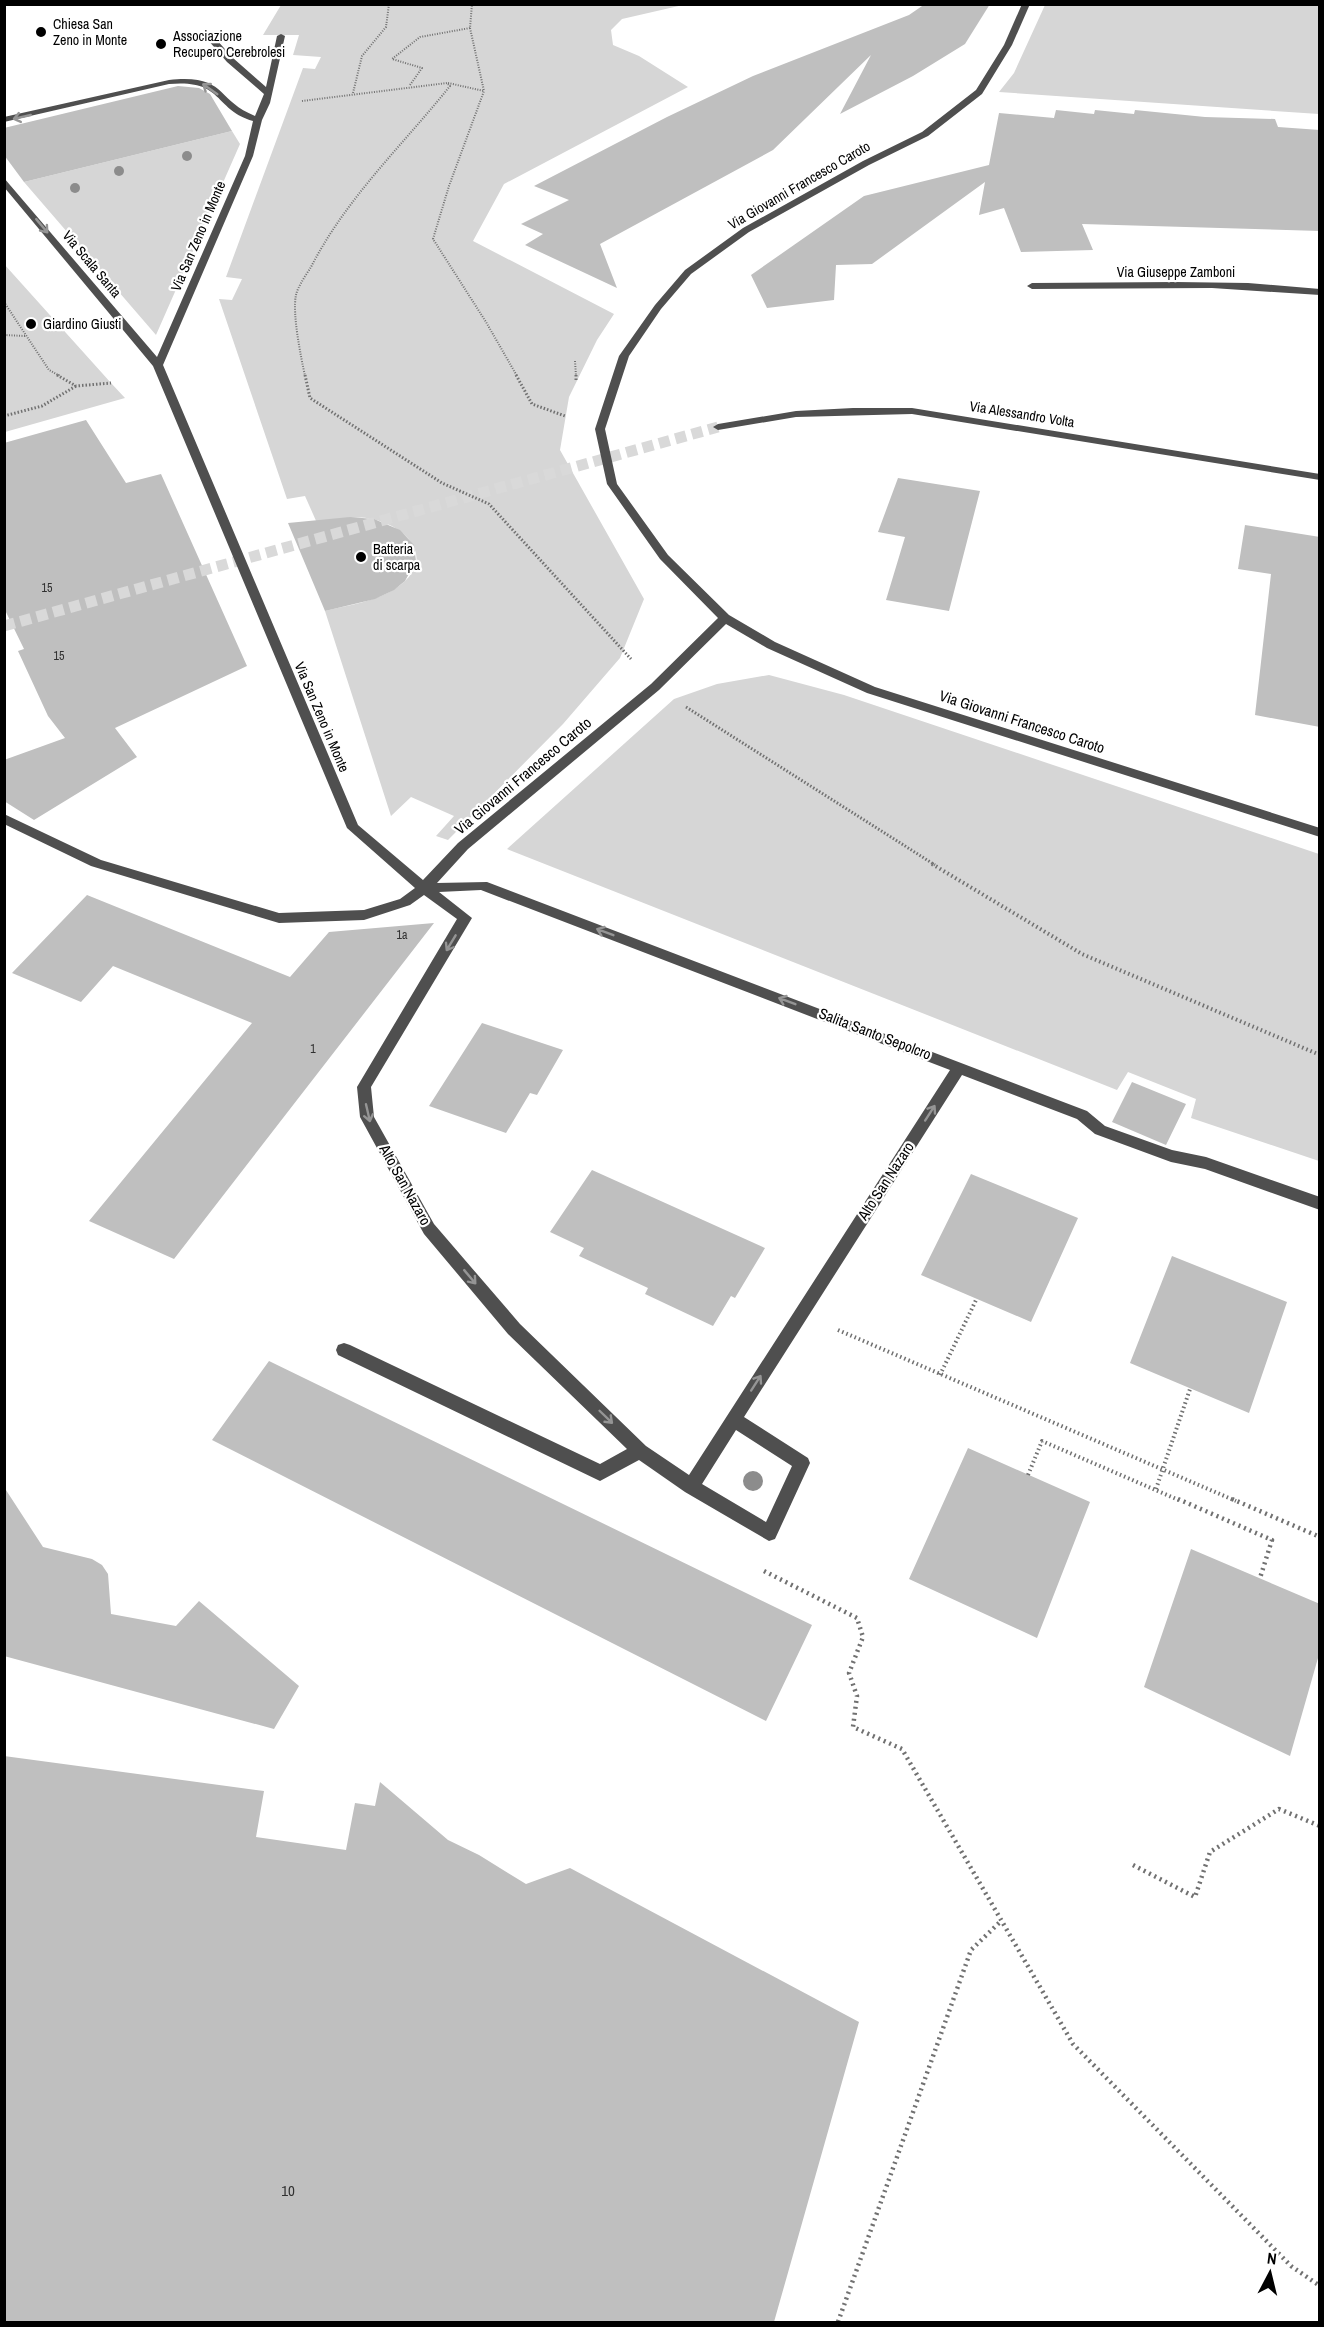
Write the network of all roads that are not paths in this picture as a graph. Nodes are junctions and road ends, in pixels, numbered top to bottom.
1 (1026, 4) edge
2 (281, 36) dead end
3 (212, 40) dead end
4 (268, 93) junction
5 (4, 120) edge
6 (258, 120) junction
7 (4, 181) edge
8 (1032, 286) dead end
9 (1320, 292) edge
10 (158, 365) junction
11 (718, 427) tunnel mouth
12 (1320, 477) edge
13 (724, 618) junction
14 (4, 818) edge
15 (1320, 833) edge
16 (424, 888) junction
17 (960, 1067) junction
18 (1320, 1204) edge
19 (344, 1350) dead end
20 (733, 1419) junction
21 (640, 1451) junction
22 (691, 1486) junction

1 - 13 street, Via Giovanni Francesco Caroto
2 - 4 street, Via San Zeno in Monte
3 - 4 street
4 - 6 street, Via San Zeno in Monte
6 -> 5 street
6 - 10 street, Via San Zeno in Monte
7 -> 10 street, Via Scala Santa
8 - 9 street, Via Giuseppe Zamboni
10 - 16 street, Via San Zeno in Monte
11 - 12 street, Via Alessandro Volta
13 - 15 street, Via Giovanni Francesco Caroto
13 - 16 street, Via Giovanni Francesco Caroto
14 - 16 street
17 -> 16 street, Salita Santo Sepolcro
16 -> 21 street, Alto San Nazaro
17 - 18 street, Salita Santo Sepolcro
20 -> 17 street, Alto San Nazaro
19 - 21 street
20 - 22 street, Alto San Nazaro
20 - 22 street
21 - 22 street, Alto San Nazaro

